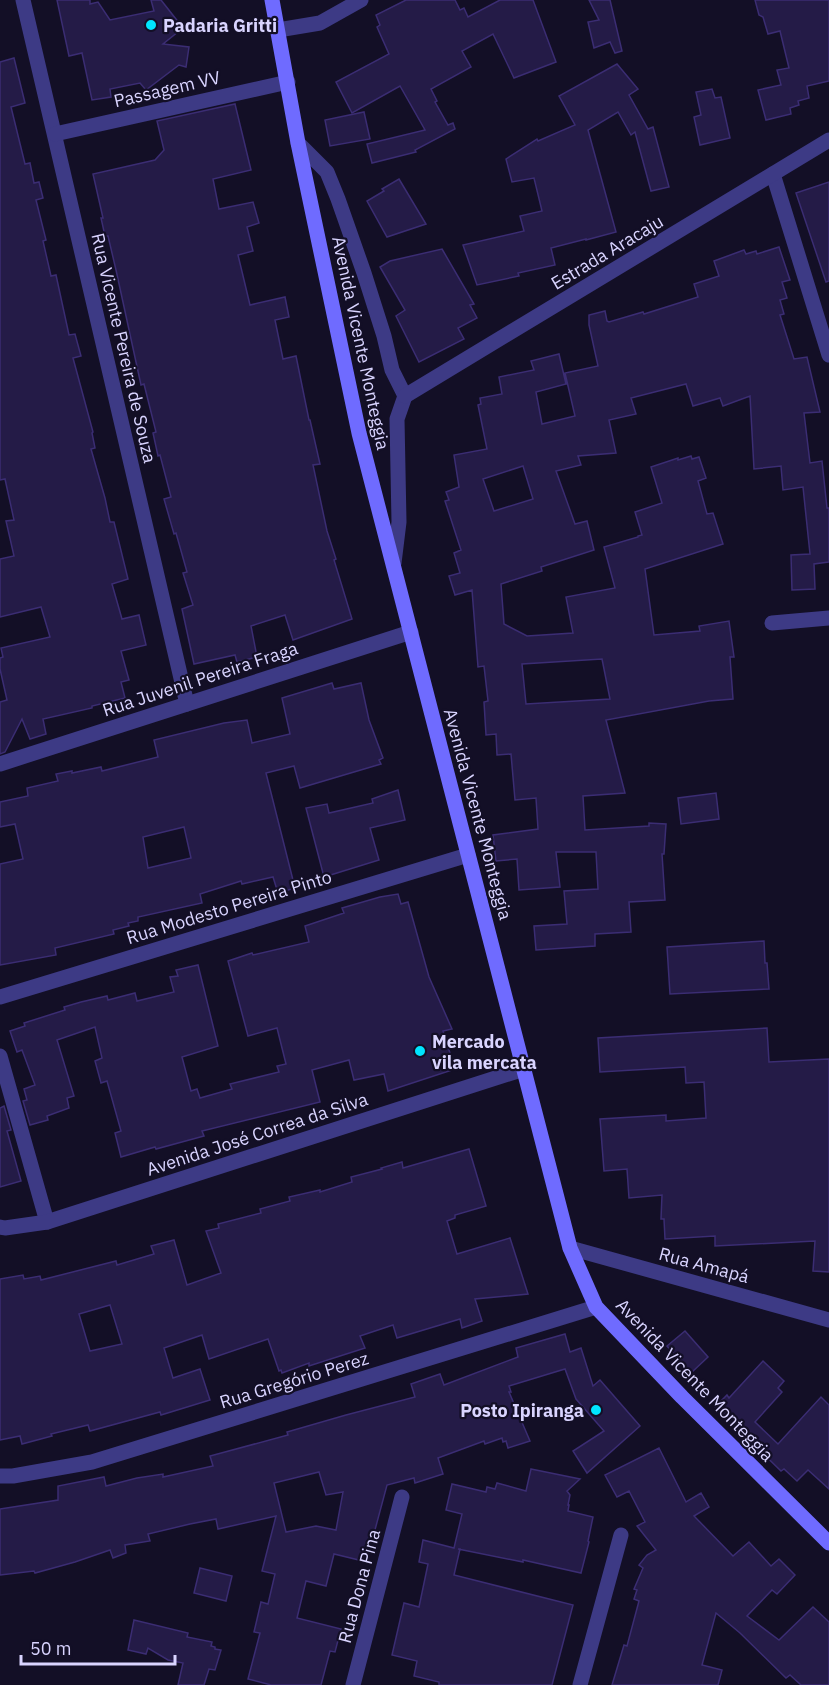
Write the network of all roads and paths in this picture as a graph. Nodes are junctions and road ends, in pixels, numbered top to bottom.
1 (23, 0) edge
2 (272, 0) edge
3 (362, 0) edge
4 (278, 30) junction
5 (288, 82) junction
6 (55, 134) junction
7 (829, 140) edge
8 (298, 143) junction
9 (773, 174) junction
10 (829, 355) edge
11 (405, 396) junction
12 (394, 562) junction
13 (829, 618) edge
14 (772, 623) dead end
15 (411, 632) junction
16 (187, 704) junction
17 (0, 764) edge
18 (468, 855) junction
19 (0, 997) edge
20 (0, 1056) edge
21 (524, 1069) junction
22 (47, 1222) junction
23 (0, 1227) edge
24 (570, 1248) junction
25 (596, 1307) junction
26 (829, 1320) edge
27 (0, 1476) edge
28 (402, 1497) dead end
29 (621, 1535) dead end
30 (829, 1543) edge
31 (353, 1685) edge
32 (580, 1685) edge

1 - 6 street, Rua Vicente Pereira de Souza
2 - 4 main road, Avenida Vicente Monteggia
3 - 4 street
4 - 5 main road, Avenida Vicente Monteggia
5 - 6 street, Passagem VV
5 - 8 main road, Avenida Vicente Monteggia
6 - 16 street, Rua Vicente Pereira de Souza
7 - 9 street, Estrada Aracaju
8 - 11 street
8 - 12 main road, Avenida Vicente Monteggia
9 - 10 street
9 - 11 street, Estrada Aracaju
11 - 12 street
12 - 15 main road, Avenida Vicente Monteggia
13 - 14 street
15 - 16 street, Rua Juvenil Pereira Fraga
15 - 18 main road, Avenida Vicente Monteggia
16 - 17 street, Rua Juvenil Pereira Fraga
18 - 19 street, Rua Modesto Pereira Pinto
18 - 21 main road, Avenida Vicente Monteggia
20 - 22 street
21 - 22 street, Avenida José Correa da Silva
21 - 24 main road, Avenida Vicente Monteggia
22 - 23 street, Avenida José Correa da Silva
24 - 25 main road, Avenida Vicente Monteggia
24 - 26 street, Rua Amapá
25 - 27 street, Rua Gregório Perez
25 - 30 main road, Avenida Vicente Monteggia
28 - 31 street, Rua Dona Pina
29 - 32 street

